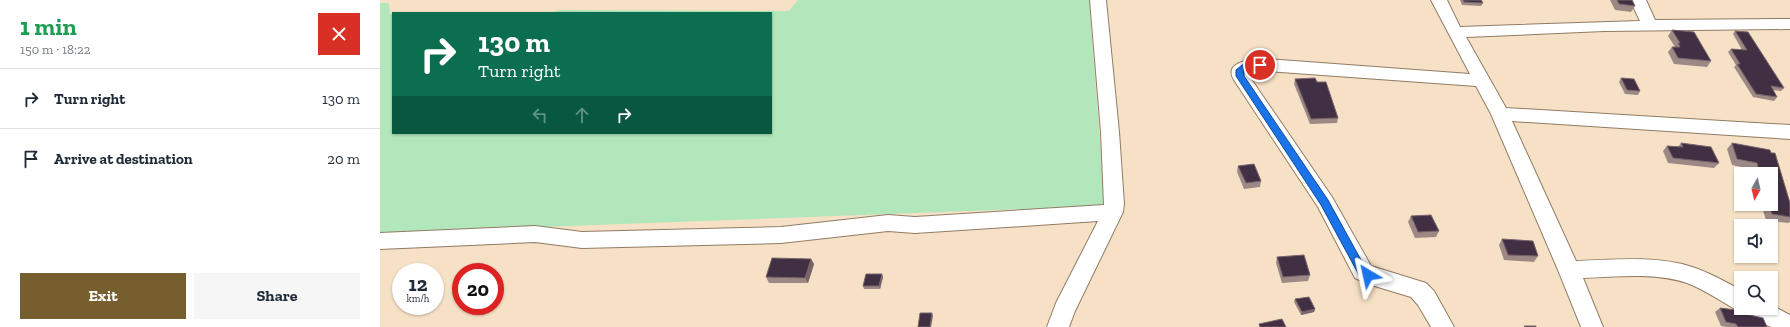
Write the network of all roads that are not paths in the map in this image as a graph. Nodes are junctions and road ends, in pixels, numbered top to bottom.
1 (1098, 0) edge
2 (1439, 0) edge
3 (1638, 0) edge
4 (1650, 26) junction
5 (1788, 26) edge
6 (1455, 32) junction
7 (1481, 81) junction
8 (1500, 114) junction
9 (1790, 132) edge
10 (1113, 212) junction
11 (380, 241) edge
12 (1569, 270) junction
13 (1734, 297) edge
14 (1769, 315) edge
15 (1790, 326) edge
16 (1058, 327) edge
17 (1444, 327) edge
18 (1592, 327) edge

1 - 10 street
2 - 6 street
3 - 4 street
4 - 5 street
4 - 6 street
6 - 7 street
7 - 8 street
7 - 17 street
8 - 9 street
8 - 12 street
10 - 11 street
10 - 16 street
12 - 13 street
12 - 18 street
14 - 15 street

